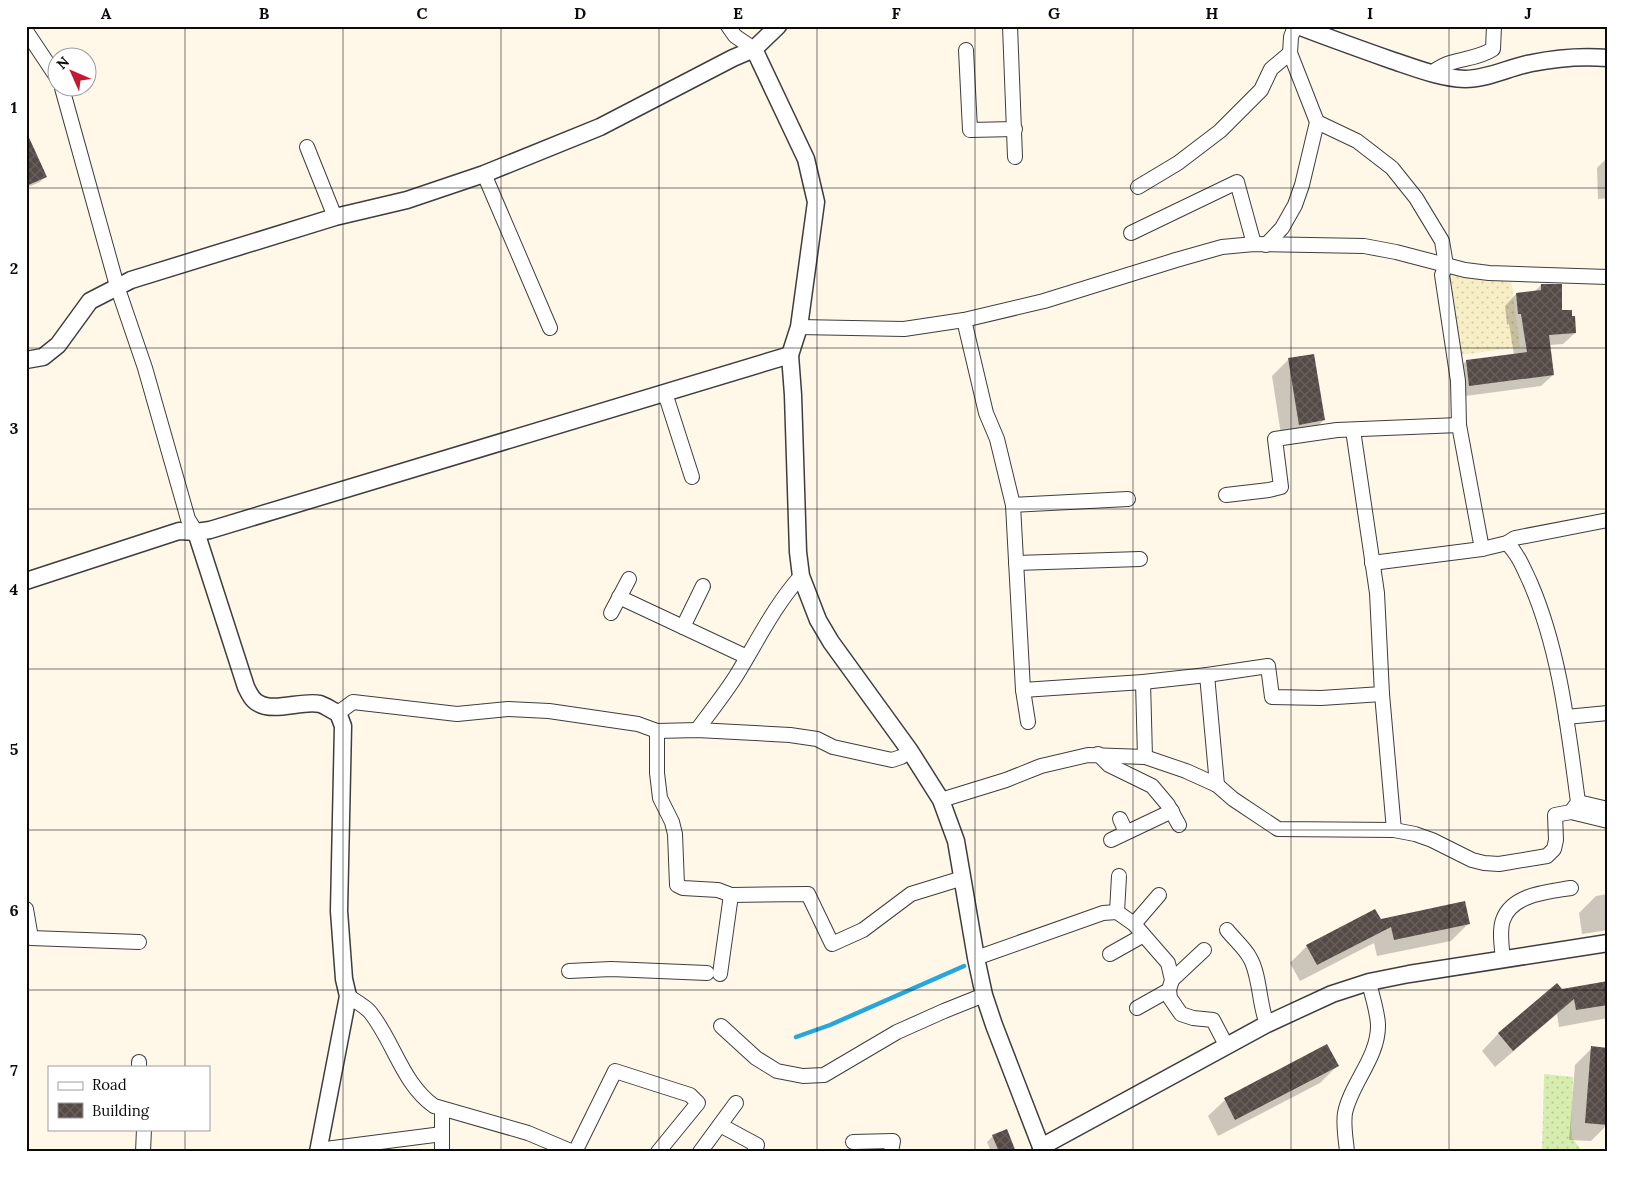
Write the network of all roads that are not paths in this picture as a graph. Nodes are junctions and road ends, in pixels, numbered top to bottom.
1 (728, 26) edge
2 (778, 26) edge
3 (1010, 26) edge
4 (1296, 26) edge
5 (1494, 26) edge
6 (26, 31) edge
7 (754, 49) junction
8 (966, 50) dead end
9 (1290, 53) junction
10 (1608, 58) edge
11 (48, 64) edge
12 (1431, 73) junction
13 (65, 98) edge
14 (1318, 122) junction
15 (1015, 129) junction
16 (307, 147) dead end
17 (1015, 158) dead end
18 (484, 174) junction
19 (1138, 186) dead end
20 (335, 217) junction
21 (1131, 234) dead end
22 (1260, 244) junction
23 (1446, 265) junction
24 (1608, 277) edge
25 (117, 286) junction
26 (964, 320) junction
27 (550, 328) dead end
28 (799, 328) junction
29 (790, 355) junction
30 (26, 360) edge
31 (666, 393) junction
32 (1459, 425) junction
33 (1353, 430) junction
34 (692, 477) dead end
35 (1226, 495) dead end
36 (1128, 499) dead end
37 (1012, 506) junction
38 (1608, 520) edge
39 (196, 532) junction
40 (1507, 542) junction
41 (1482, 548) junction
42 (1140, 558) dead end
43 (1016, 563) junction
44 (1372, 563) junction
45 (801, 576) junction
46 (629, 579) dead end
47 (26, 581) edge
48 (703, 586) dead end
49 (619, 597) junction
50 (611, 613) dead end
51 (683, 627) junction
52 (747, 657) junction
53 (1208, 676) junction
54 (1143, 682) junction
55 (1023, 690) junction
56 (1382, 694) junction
57 (338, 713) junction
58 (1608, 713) edge
59 (1566, 717) junction
60 (1028, 722) dead end
61 (697, 730) junction
62 (657, 731) junction
63 (910, 751) junction
64 (1098, 754) junction
65 (1145, 757) junction
66 (1216, 785) junction
67 (940, 800) junction
68 (1575, 807) junction
69 (1608, 809) edge
70 (1172, 811) junction
71 (1120, 819) dead end
72 (1608, 821) edge
73 (1179, 825) dead end
74 (1394, 830) junction
75 (1126, 832) junction
76 (1111, 840) dead end
77 (1118, 876) dead end
78 (963, 878) junction
79 (1571, 888) dead end
80 (1159, 894) dead end
81 (730, 895) junction
82 (26, 909) edge
83 (1117, 912) junction
84 (1138, 930) junction
85 (1227, 930) dead end
86 (139, 942) dead end
87 (1608, 943) edge
88 (1204, 950) dead end
89 (1110, 954) dead end
90 (976, 958) junction
91 (1503, 960) junction
92 (568, 971) dead end
93 (1369, 982) junction
94 (1170, 985) junction
95 (984, 995) junction
96 (348, 996) junction
97 (1137, 1008) dead end
98 (1267, 1024) junction
99 (721, 1026) dead end
100 (1226, 1045) junction
101 (736, 1102) dead end
102 (442, 1109) junction
103 (720, 1125) junction
104 (144, 1130) edge
105 (442, 1134) junction
106 (853, 1142) dead end
107 (1042, 1149) edge
108 (318, 1151) edge
109 (144, 1152) edge
110 (442, 1152) edge
111 (574, 1152) edge
112 (658, 1152) edge
113 (700, 1152) edge
114 (754, 1152) edge
115 (891, 1152) edge
116 (1347, 1152) edge

1 - 7 street
2 - 7 street
3 - 15 street
4 - 9 street
4 - 12 street
5 - 12 street
6 - 11 street
7 - 18 street
7 - 28 street
8 - 15 street
9 - 14 street
9 - 19 street
10 - 12 street
13 - 25 street
14 - 22 street
14 - 23 street
15 - 17 street
16 - 20 street
18 - 20 street
18 - 27 street
20 - 25 street
21 - 22 street
22 - 23 street
22 - 26 street
23 - 24 street
23 - 32 street
25 - 30 street
25 - 39 street
26 - 28 street
26 - 37 street
28 - 29 street
29 - 31 street
29 - 45 street
31 - 34 street
31 - 39 street
32 - 33 street
32 - 41 street
33 - 35 street
33 - 44 street
36 - 37 street
37 - 43 street
38 - 40 street
39 - 47 street
39 - 57 street
40 - 41 street
40 - 59 street
41 - 44 street
42 - 43 street
43 - 55 street
44 - 56 street
45 - 52 street
45 - 63 street
46 - 49 street
48 - 51 street
49 - 50 street
49 - 51 street
51 - 52 street
52 - 61 street
53 - 54 street
53 - 56 street
53 - 66 street
54 - 55 street
54 - 65 street
55 - 60 street
56 - 74 street
57 - 62 street
57 - 96 street
58 - 59 street
59 - 68 street
61 - 62 street
61 - 63 street
62 - 81 street
63 - 67 street
64 - 65 street
64 - 67 street
64 - 70 street
65 - 66 street
66 - 74 street
67 - 78 street
68 - 69 street
68 - 72 street
68 - 74 street
70 - 73 street
70 - 75 street
71 - 75 street
75 - 76 street
77 - 83 street
78 - 81 street
78 - 90 street
79 - 91 street
80 - 84 street
81 - 92 street
82 - 86 street
83 - 84 street
83 - 90 street
84 - 89 street
84 - 94 street
85 - 98 street
87 - 91 street
88 - 94 street
90 - 95 street
91 - 93 street
93 - 98 street
93 - 116 street
94 - 97 street
94 - 100 street
95 - 99 street
95 - 107 street
96 - 102 street
96 - 108 street
98 - 100 street
100 - 107 street
101 - 103 street
102 - 105 street
102 - 111 street
103 - 113 street
103 - 114 street
104 - 109 street
105 - 108 street
105 - 110 street
106 - 115 street
111 - 112 street

